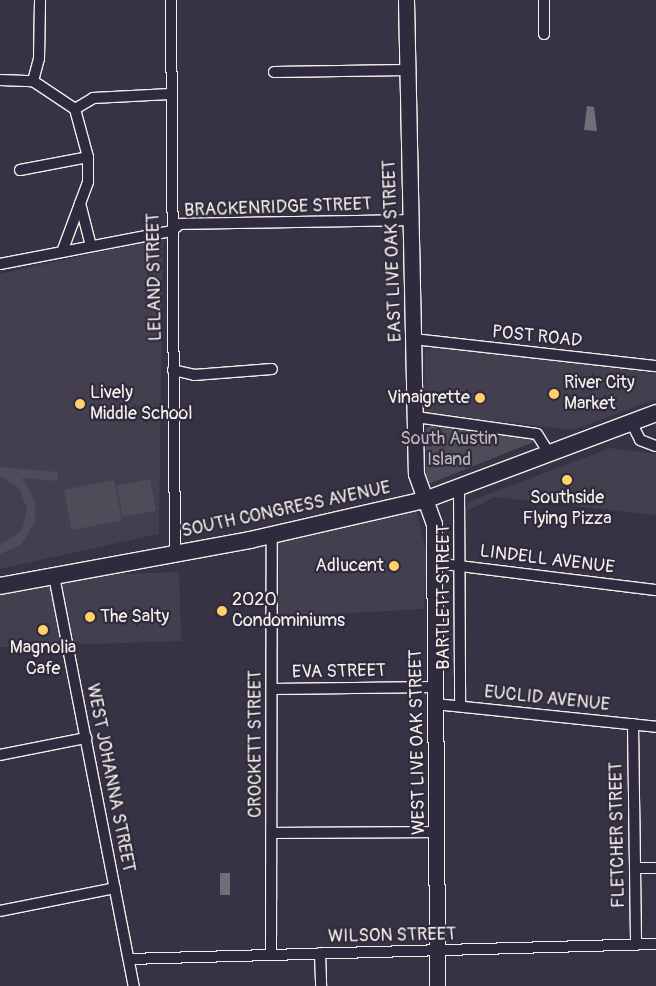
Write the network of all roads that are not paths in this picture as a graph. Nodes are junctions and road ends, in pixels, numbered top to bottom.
1 (40, 0) edge
2 (171, 0) edge
3 (406, 0) edge
4 (544, 0) edge
5 (544, 34) dead end
6 (407, 70) junction
7 (274, 72) dead end
8 (0, 80) edge
9 (33, 81) junction
10 (170, 94) junction
11 (75, 109) junction
12 (88, 157) junction
13 (20, 170) dead end
14 (80, 203) junction
15 (411, 220) junction
16 (171, 231) junction
17 (91, 246) junction
18 (62, 252) junction
19 (0, 264) edge
20 (414, 340) junction
21 (656, 366) edge
22 (272, 369) dead end
23 (173, 370) junction
24 (656, 413) edge
25 (416, 417) junction
26 (632, 422) junction
27 (656, 446) edge
28 (549, 453) junction
29 (459, 488) junction
30 (425, 500) junction
31 (272, 534) junction
32 (175, 554) junction
33 (435, 563) junction
34 (460, 565) junction
35 (54, 576) junction
36 (0, 586) edge
37 (656, 590) edge
38 (435, 687) junction
39 (272, 689) junction
40 (435, 704) junction
41 (460, 706) junction
42 (633, 724) junction
43 (656, 727) edge
44 (86, 738) junction
45 (0, 755) edge
46 (438, 832) junction
47 (273, 833) junction
48 (635, 868) junction
49 (656, 868) edge
50 (115, 888) junction
51 (0, 911) edge
52 (656, 944) edge
53 (636, 945) junction
54 (320, 953) junction
55 (436, 953) junction
56 (271, 954) junction
57 (129, 959) junction
58 (134, 986) edge
59 (321, 986) edge
60 (437, 986) edge

1 - 9 street
2 - 10 street, LELAND STREET
3 - 6 street, EAST LIVE OAK STREET
4 - 5 street
6 - 7 street
6 - 15 street, EAST LIVE OAK STREET
8 - 9 street
9 - 11 street
10 - 11 street
10 - 16 street, LELAND STREET
11 - 12 street
12 - 13 street
12 - 14 street
14 - 17 street
14 - 18 street
15 - 16 street, BRACKENRIDGE STREET
15 - 20 street, EAST LIVE OAK STREET
16 - 17 street, BRACKENRIDGE STREET
16 - 23 street, LELAND STREET
17 - 18 street, BRACKENRIDGE STREET
18 - 19 street, BRACKENRIDGE STREET
20 - 21 street, POST ROAD
20 - 25 street, EAST LIVE OAK STREET
22 - 23 street
23 - 32 street, LELAND STREET
24 - 26 main road, SOUTH CONGRESS AVENUE
25 - 28 street
25 - 30 street, EAST LIVE OAK STREET
26 - 27 street
26 - 28 main road, SOUTH CONGRESS AVENUE
28 - 29 main road, SOUTH CONGRESS AVENUE
29 - 30 main road, SOUTH CONGRESS AVENUE
29 - 34 street, BARTLETT STREET
30 - 31 main road, SOUTH CONGRESS AVENUE
30 - 33 street, WEST LIVE OAK STREET
31 - 32 main road, SOUTH CONGRESS AVENUE
31 - 39 street, CROCKETT STREET
32 - 35 main road, SOUTH CONGRESS AVENUE
33 - 34 street, LINDELL AVENUE
33 - 38 street, WEST LIVE OAK STREET
34 - 37 street, LINDELL AVENUE
34 - 41 street, BARTLETT STREET
35 - 36 main road, SOUTH CONGRESS AVENUE
35 - 44 street, WEST JOHANNA STREET
38 - 39 street, EVA STREET
38 - 40 street, WEST LIVE OAK STREET
39 - 47 street, CROCKETT STREET
40 - 41 street, EUCLID AVENUE
40 - 46 street, WEST LIVE OAK STREET
41 - 42 street, EUCLID AVENUE
42 - 43 street, EUCLID AVENUE
42 - 48 street, FLETCHER STREET
44 - 45 street
44 - 50 street, WEST JOHANNA STREET
46 - 47 street
46 - 55 street, WEST LIVE OAK STREET
47 - 56 street, CROCKETT STREET
48 - 49 street
48 - 53 street, FLETCHER STREET
50 - 51 street
50 - 57 street, WEST JOHANNA STREET
52 - 53 street, WILSON STREET
53 - 55 street, WILSON STREET
54 - 55 street, WILSON STREET
54 - 56 street, WILSON STREET
54 - 59 street
55 - 60 street, WEST LIVE OAK STREET
56 - 57 street, WILSON STREET
57 - 58 street, WEST JOHANNA STREET

